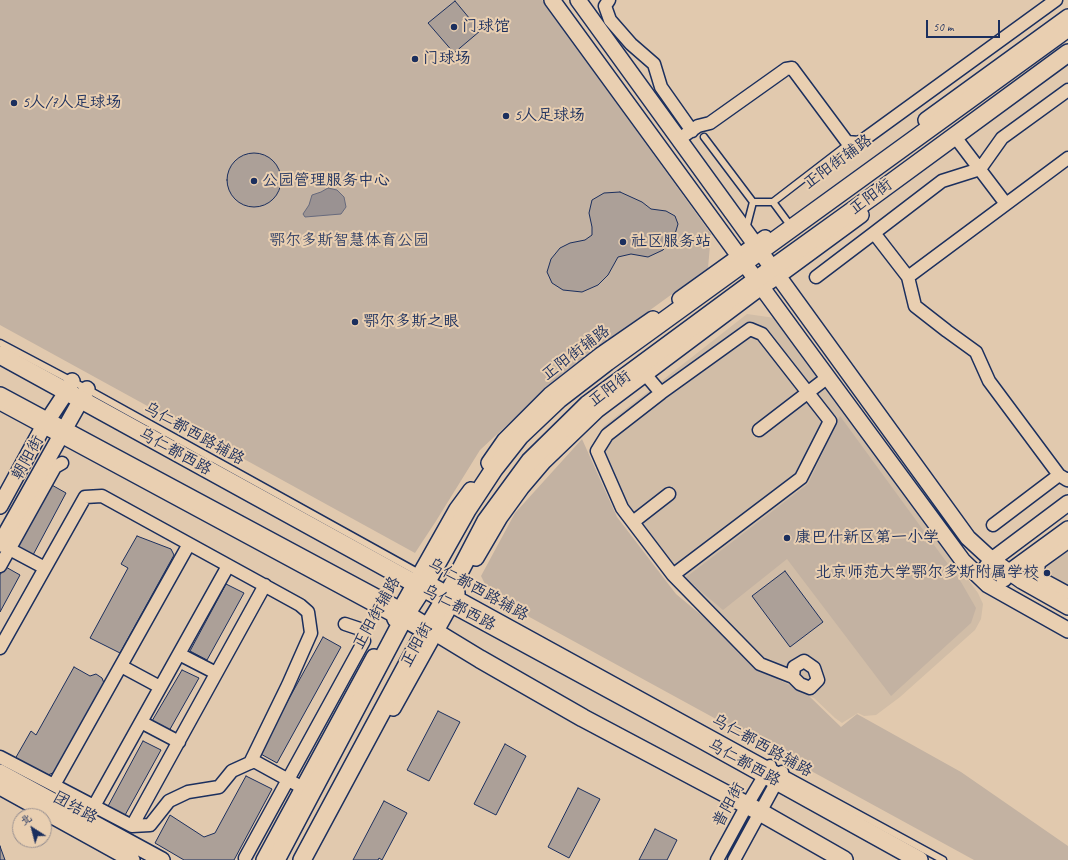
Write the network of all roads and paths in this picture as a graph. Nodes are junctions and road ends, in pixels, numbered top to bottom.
1 (574, 0) edge
2 (578, 0) edge
3 (609, 0) edge
4 (1056, 0) edge
5 (556, 5) edge
6 (1068, 17) edge
7 (1068, 28) edge
8 (1068, 53) edge
9 (1068, 63) edge
10 (1068, 90) edge
11 (692, 131) junction
12 (704, 137) dead end
13 (679, 139) junction
14 (852, 142) junction
15 (960, 142) junction
16 (1068, 158) edge
17 (980, 169) junction
18 (753, 202) junction
19 (773, 202) junction
20 (1006, 204) junction
21 (787, 221) junction
22 (745, 231) junction
23 (874, 234) junction
24 (758, 248) junction
25 (741, 259) junction
26 (776, 272) junction
27 (816, 277) dead end
28 (908, 277) junction
29 (759, 283) junction
30 (0, 343) edge
31 (0, 355) edge
32 (645, 374) junction
33 (828, 377) junction
34 (77, 390) junction
35 (807, 392) junction
36 (661, 393) junction
37 (0, 396) edge
38 (0, 407) edge
39 (45, 425) junction
40 (759, 430) dead end
41 (62, 435) junction
42 (62, 463) dead end
43 (1064, 477) edge
44 (669, 494) dead end
45 (1068, 503) edge
46 (0, 506) edge
47 (633, 522) junction
48 (993, 525) dead end
49 (1068, 529) edge
50 (1068, 542) edge
51 (189, 544) junction
52 (3, 546) edge
53 (992, 560) junction
54 (0, 566) edge
55 (228, 566) junction
56 (45, 568) junction
57 (1009, 572) junction
58 (674, 575) junction
59 (980, 577) junction
60 (421, 581) junction
61 (265, 586) junction
62 (997, 590) junction
63 (1068, 593) edge
64 (451, 597) junction
65 (1068, 607) edge
66 (400, 617) junction
67 (345, 624) dead end
68 (1068, 630) edge
69 (431, 635) junction
70 (0, 648) edge
71 (179, 654) junction
72 (473, 662) dead end
73 (121, 666) junction
74 (216, 673) junction
75 (793, 677) dead end
76 (160, 687) junction
77 (141, 722) junction
78 (178, 742) junction
79 (0, 757) edge
80 (653, 762) dead end
81 (250, 763) junction
82 (0, 772) edge
83 (774, 774) junction
84 (288, 779) junction
85 (54, 785) junction
86 (0, 787) edge
87 (303, 788) junction
88 (94, 806) junction
89 (751, 813) junction
90 (132, 826) junction
91 (244, 858) dead end
92 (132, 860) edge
93 (162, 860) edge
94 (264, 860) edge
95 (276, 860) edge
96 (302, 860) edge
97 (310, 860) edge
98 (717, 860) edge
99 (734, 860) edge
100 (844, 860) edge
101 (919, 860) edge
102 (943, 860) edge

1 - 5 street
2 - 13 street
3 - 11 street
4 - 14 street
5 - 25 street
6 - 21 street, 正阳街辅路
7 - 24 main road
8 - 26 main road, 正阳街
9 - 15 street
10 - 17 street
11 - 13 street
11 - 14 street
12 - 18 lane
13 - 22 street
14 - 19 lane
15 - 17 street
15 - 26 street
16 - 20 street
17 - 20 street
17 - 23 street
18 - 19 lane
18 - 22 lane
19 - 21 lane
20 - 28 street
21 - 24 street, 正阳街辅路
22 - 24 street
23 - 27 street
23 - 28 street
24 - 25 main road
24 - 26 street
25 - 29 street
25 - 60 main road
26 - 29 main road, 正阳街
26 - 53 street
28 - 43 street
29 - 32 street
29 - 33 street
29 - 64 main road, 正阳街
30 - 34 lane
31 - 34 main road, 乌仁都西路
32 - 36 street
32 - 64 street
33 - 35 street
33 - 59 street
34 - 39 street, 朝阳街
34 - 41 street, 朝阳街
34 - 60 main road, 乌仁都西路
35 - 36 street
35 - 40 street
35 - 58 street
36 - 47 street
37 - 39 main road, 乌仁都西路
38 - 39 lane
39 - 41 main road, 乌仁都西路
39 - 46 street, 朝阳街
41 - 52 street, 朝阳街
41 - 66 main road, 乌仁都西路
42 - 52 street
43 - 48 street
44 - 47 street
45 - 53 street
47 - 58 street
49 - 57 street
50 - 63 street
51 - 55 street
51 - 56 street
51 - 73 street
52 - 54 street
52 - 56 street
53 - 57 street
53 - 59 street
55 - 61 street
55 - 71 street
56 - 70 street
57 - 62 street
57 - 65 street
58 - 75 street
59 - 62 street
60 - 64 main road, 乌仁都西路
60 - 66 main road
61 - 74 street
61 - 81 street
62 - 68 street
64 - 69 main road, 正阳街
64 - 83 main road, 乌仁都西路
66 - 69 main road, 乌仁都西路
66 - 87 street, 正阳街辅路
66 - 95 main road
67 - 84 street
69 - 89 main road, 乌仁都西路
69 - 96 main road, 正阳街
69 - 97 street
71 - 74 street
71 - 76 street
72 - 80 lane
73 - 76 street
73 - 85 street
74 - 78 street
76 - 77 street
77 - 78 street
77 - 88 street
78 - 90 street
79 - 85 street
81 - 84 street
81 - 90 street
82 - 93 street
83 - 89 street, 普阳街
83 - 101 main road, 乌仁都西路
83 - 102 lane, 乌仁都西路辅路
84 - 87 street
84 - 91 street
85 - 88 street
86 - 92 street, 团结路
87 - 94 street, 正阳街辅路
88 - 90 street
89 - 98 street, 普阳街
89 - 99 street, 普阳街
89 - 100 main road, 乌仁都西路

